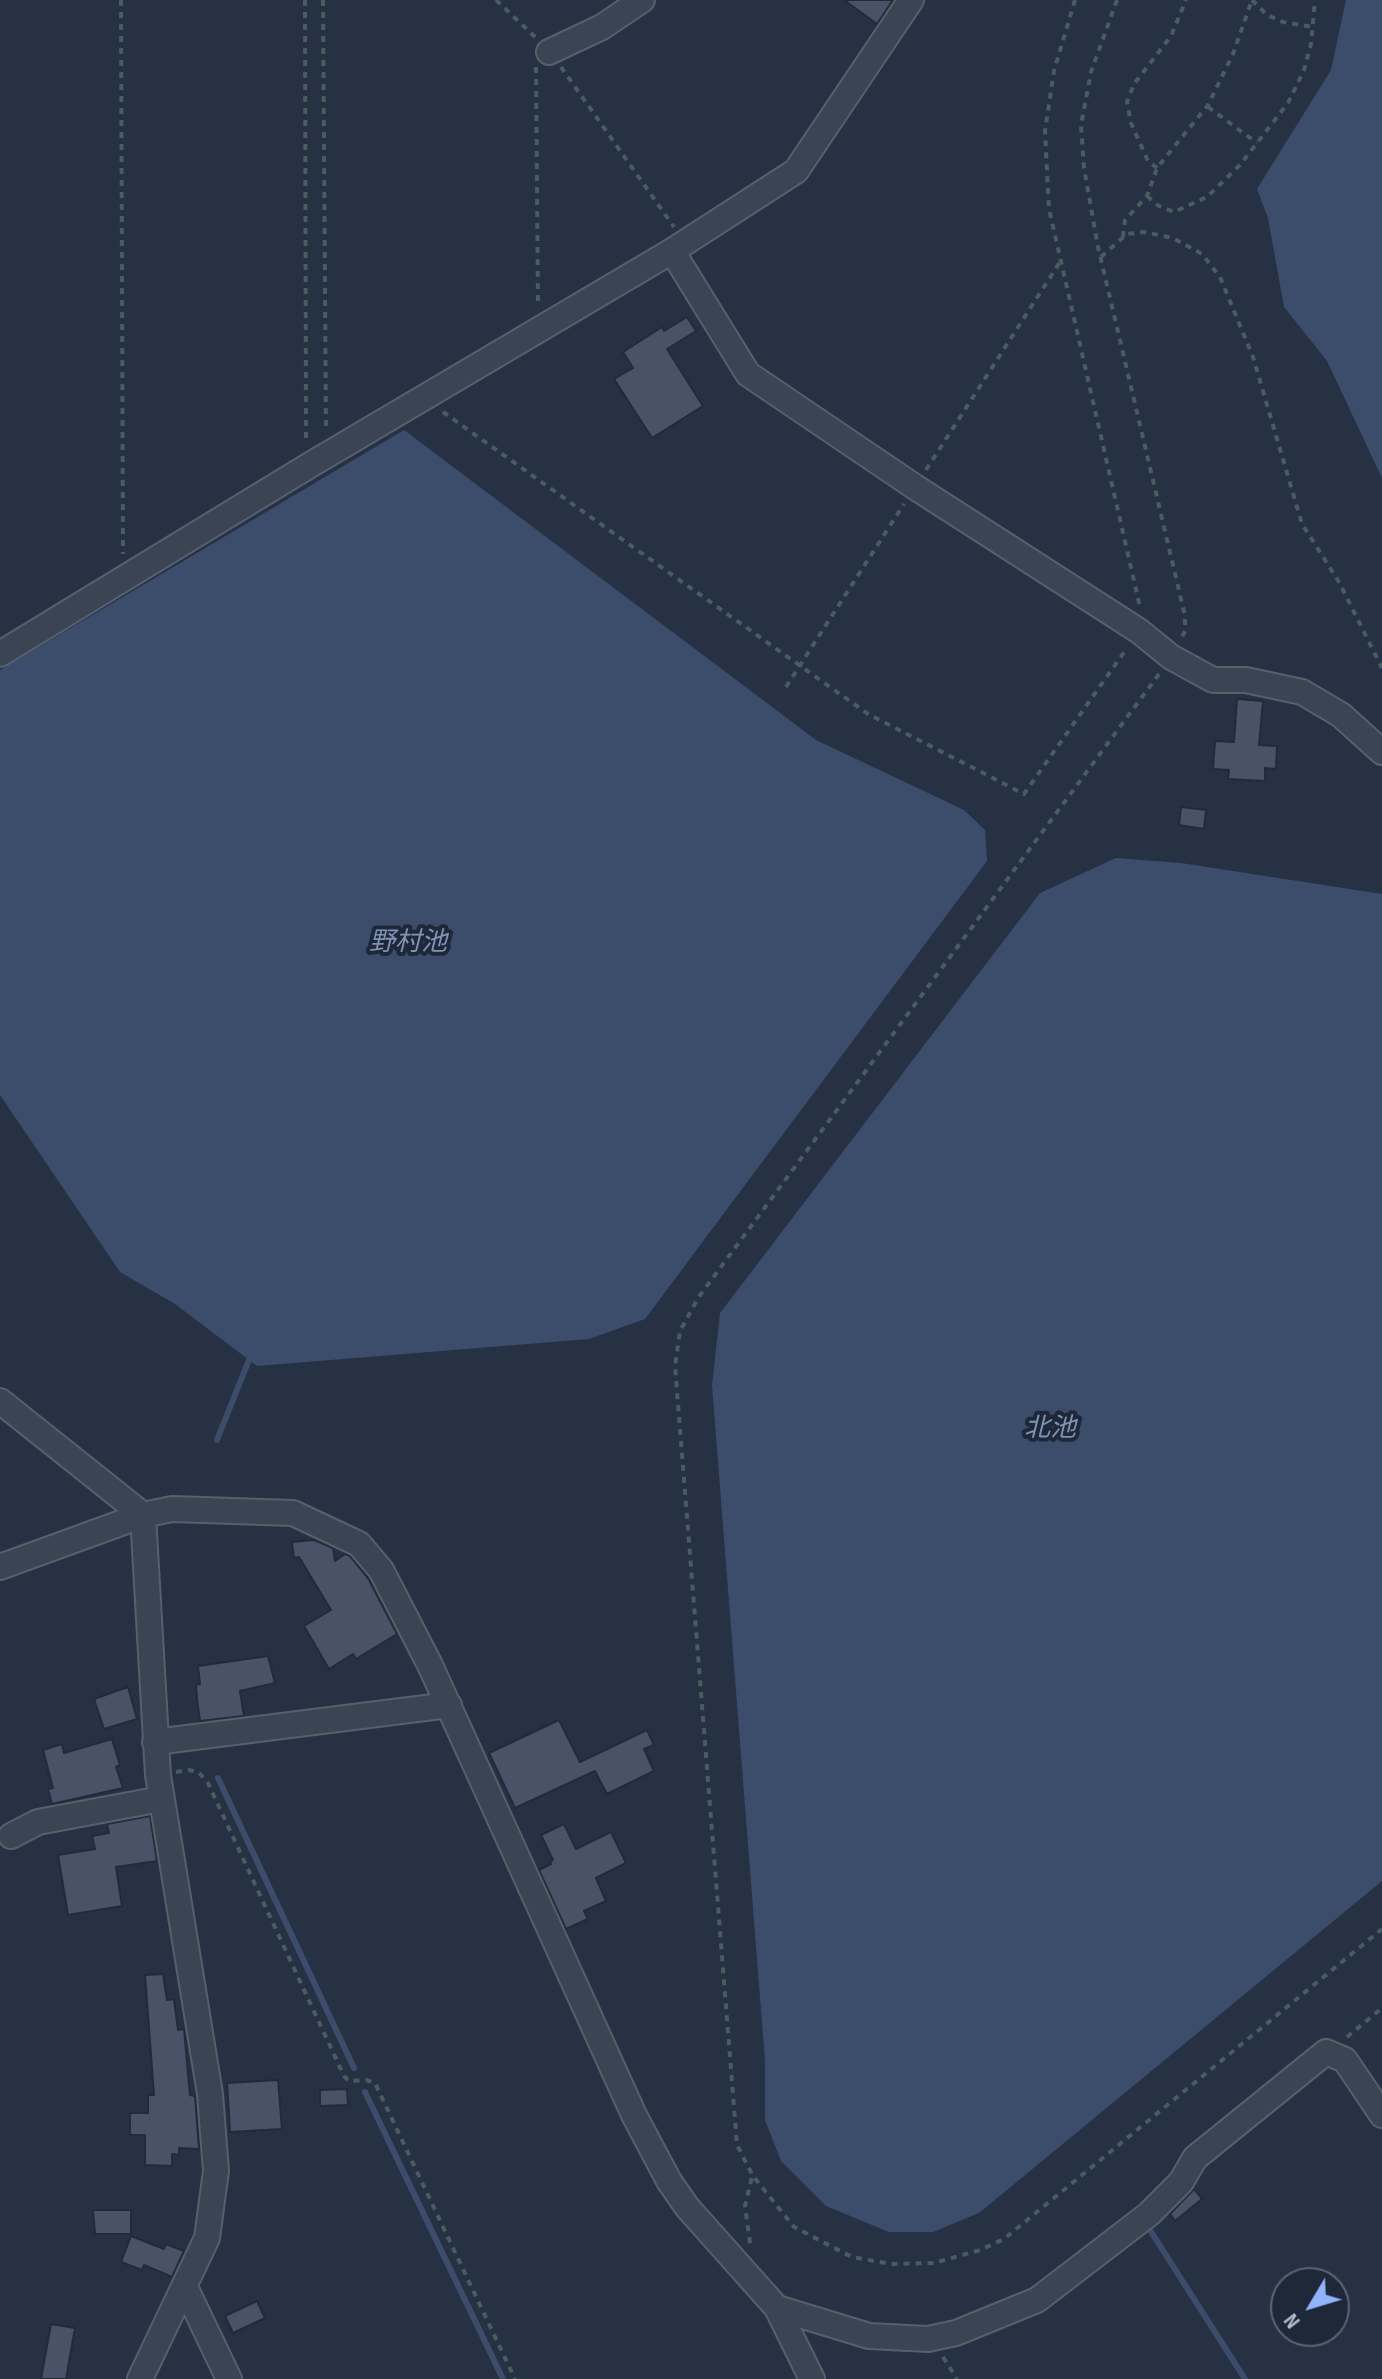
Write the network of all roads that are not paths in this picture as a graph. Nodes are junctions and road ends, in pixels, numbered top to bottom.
1 (642, 0) edge
2 (911, 0) edge
3 (549, 52) road end
4 (678, 247) junction
5 (0, 654) edge
6 (1382, 752) edge
7 (0, 1401) edge
8 (143, 1515) junction
9 (0, 1567) edge
10 (449, 1705) junction
11 (155, 1742) junction
12 (160, 1787) junction
13 (11, 1836) dead end
14 (1382, 2115) edge
15 (185, 2287) junction
16 (777, 2308) junction
17 (140, 2379) edge
18 (229, 2379) edge
19 (812, 2379) edge

1 - 3 street
2 - 4 street
4 - 5 street
4 - 6 street
7 - 8 street
8 - 9 street
8 - 10 street
8 - 11 street
10 - 11 street
10 - 16 street
11 - 12 street
12 - 13 street
12 - 15 street
14 - 16 street
15 - 17 street
15 - 18 street
16 - 19 street

